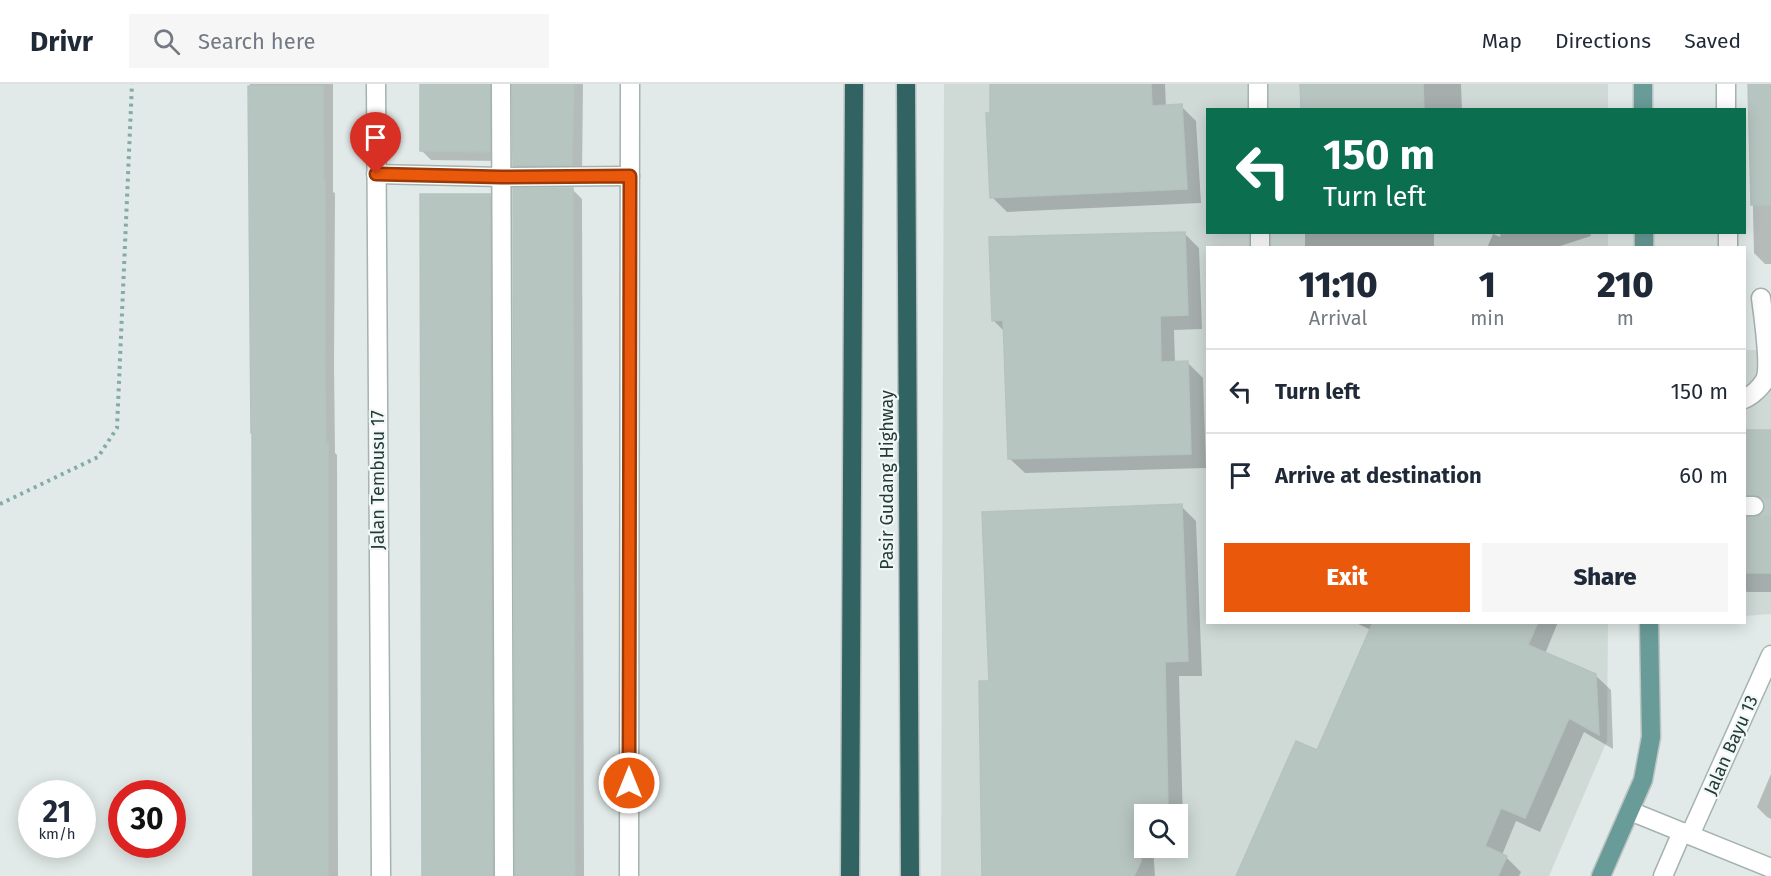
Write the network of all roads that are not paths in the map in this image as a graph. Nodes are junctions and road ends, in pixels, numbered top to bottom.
1 (376, 84) edge
2 (501, 84) edge
3 (630, 84) edge
4 (854, 84) edge
5 (906, 84) edge
6 (1258, 84) edge
7 (1643, 84) edge
8 (1726, 84) edge
9 (1258, 108) edge
10 (1643, 108) edge
11 (1726, 108) edge
12 (376, 174) junction
13 (630, 176) junction
14 (501, 177) junction
15 (1759, 297) edge
16 (1746, 398) edge
17 (1649, 624) edge
18 (1771, 655) edge
19 (1630, 811) junction
20 (1686, 833) junction
21 (1771, 868) edge
22 (381, 876) edge
23 (504, 876) edge
24 (629, 876) edge
25 (850, 876) edge
26 (910, 876) edge
27 (1601, 876) edge
28 (1663, 876) edge

1 - 12 street, Jalan Tembusu 17
2 - 14 street
3 - 13 street
4 - 25 highway, Pasir Gudang Highway
5 - 26 highway, Pasir Gudang Highway
6 - 9 street
7 - 10 main road
8 - 11 street
12 - 14 street
12 - 22 street, Jalan Tembusu 17
13 - 14 street
13 - 24 street
14 - 23 street
15 - 16 street
17 - 19 main road
18 - 20 street, Jalan Bayu 13
19 - 20 street
19 - 27 main road
20 - 21 street
20 - 28 street, Jalan Bayu 13

